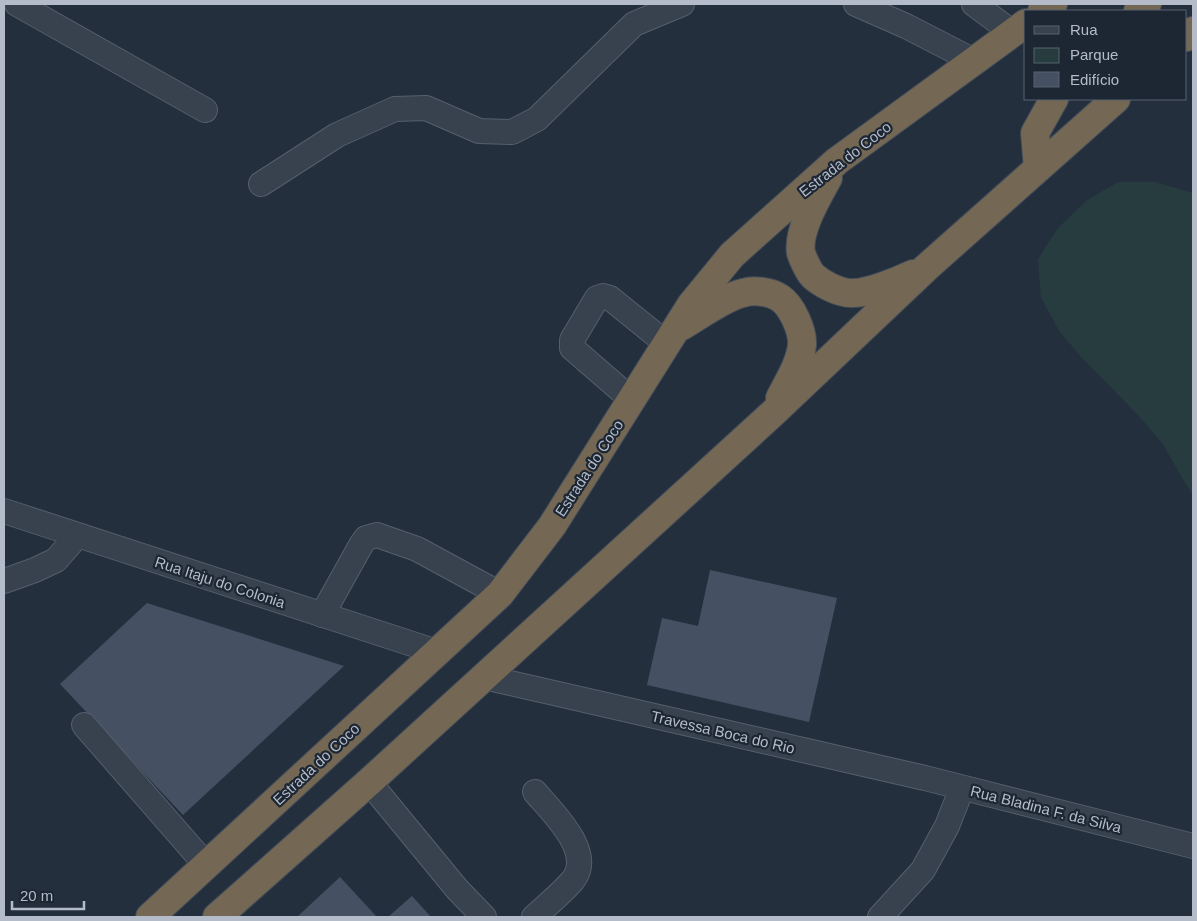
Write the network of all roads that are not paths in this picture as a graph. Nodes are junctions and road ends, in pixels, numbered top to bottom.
1 (17, 4) edge
2 (682, 4) edge
3 (856, 4) edge
4 (974, 4) edge
5 (1019, 28) edge
6 (974, 61) junction
7 (1053, 100) edge
8 (1115, 100) edge
9 (205, 110) dead end
10 (837, 162) junction
11 (1038, 168) junction
12 (261, 184) dead end
13 (927, 267) junction
14 (672, 336) junction
15 (632, 400) junction
16 (773, 413) junction
17 (4, 511) edge
18 (77, 536) junction
19 (4, 581) edge
20 (500, 594) junction
21 (322, 614) junction
22 (437, 652) junction
23 (484, 677) junction
24 (84, 725) dead end
25 (369, 782) junction
26 (962, 788) junction
27 (535, 792) dead end
28 (1193, 846) edge
29 (206, 865) junction
30 (150, 917) edge
31 (217, 917) edge
32 (484, 917) edge
33 (534, 917) edge
34 (880, 917) edge

1 - 9 street
2 - 12 street
3 - 6 street
4 - 5 street
5 - 6 highway, Estrada do Coco
6 - 10 highway, Estrada do Coco
7 - 11 highway
8 - 11 highway
10 - 13 highway
10 - 14 highway, Estrada do Coco
11 - 13 highway
13 - 16 highway
14 - 15 highway, Estrada do Coco
14 - 15 street
14 - 16 highway
15 - 20 highway, Estrada do Coco
16 - 23 highway
17 - 18 street, Rua Itaju do Colonia
18 - 19 street
18 - 21 street, Rua Itaju do Colonia
20 - 21 street
20 - 22 highway, Estrada do Coco
21 - 22 street, Rua Itaju do Colonia
22 - 29 highway, Estrada do Coco
23 - 25 highway
23 - 26 street, Travessa Boca do Rio
24 - 29 street
25 - 31 highway
25 - 32 street
26 - 28 street, Rua Bladina F. da Silva
26 - 34 street, Rua Bladina F. da Silva
27 - 33 street
29 - 30 highway, Estrada do Coco

